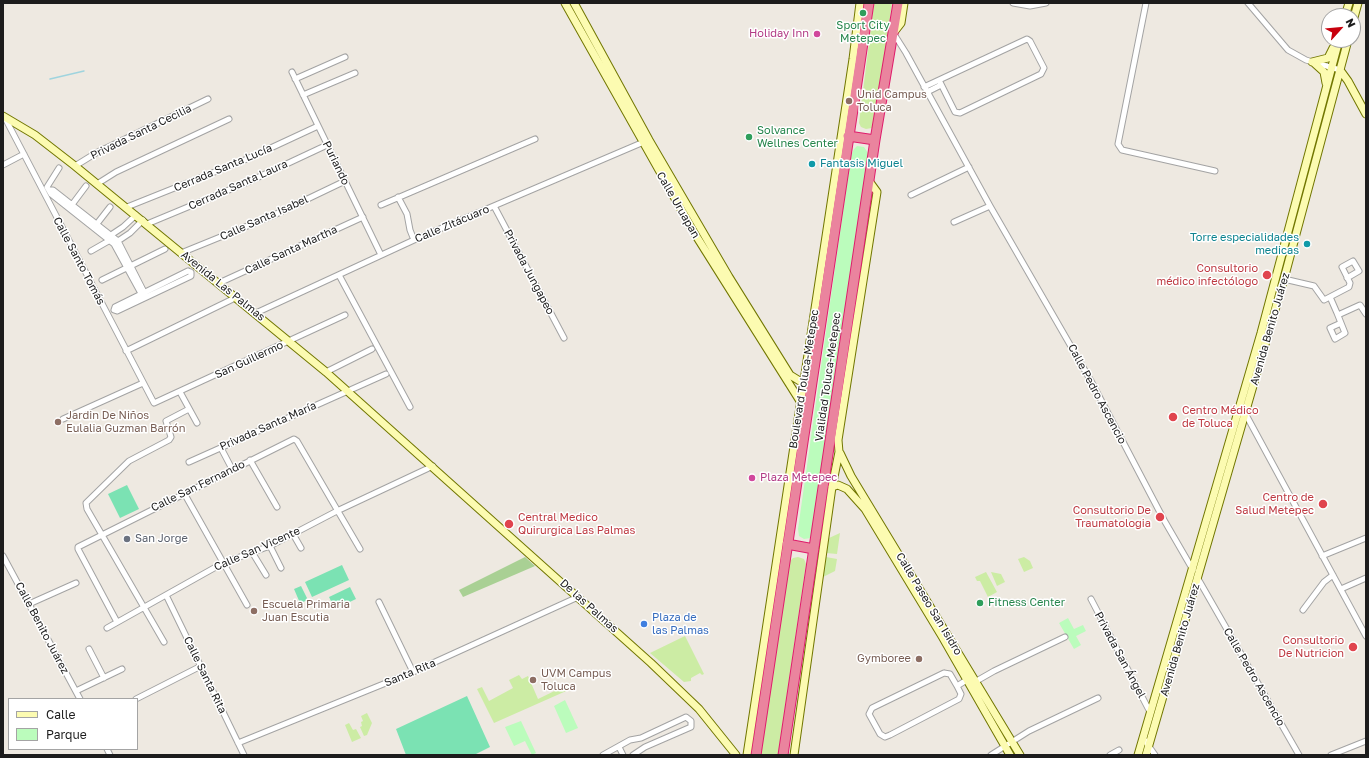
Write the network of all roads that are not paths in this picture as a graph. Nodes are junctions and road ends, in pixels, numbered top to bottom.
1 (860, 3) edge
2 (869, 3) edge
3 (898, 3) edge
4 (904, 3) edge
5 (1013, 3) edge
6 (1046, 3) edge
7 (1146, 3) edge
8 (1248, 3) edge
9 (570, 4) edge
10 (894, 33) junction
11 (1333, 48) edge
12 (1337, 48) edge
13 (1346, 48) edge
14 (857, 54) junction
15 (345, 57) dead end
16 (1312, 62) junction
17 (1332, 67) junction
18 (1340, 70) junction
19 (292, 72) dead end
20 (355, 73) dead end
21 (295, 79) junction
22 (940, 82) junction
23 (924, 87) junction
24 (1326, 89) junction
25 (927, 92) junction
26 (303, 95) junction
27 (208, 99) dead end
28 (1366, 114) edge
29 (4, 117) edge
30 (230, 119) dead end
31 (318, 126) junction
32 (848, 136) junction
33 (535, 139) dead end
34 (875, 140) junction
35 (646, 141) junction
36 (327, 145) junction
37 (24, 154) junction
38 (3, 165) edge
39 (75, 166) junction
40 (969, 167) junction
41 (59, 168) dead end
42 (1216, 171) dead end
43 (345, 181) junction
44 (869, 181) junction
45 (97, 184) junction
46 (86, 186) dead end
47 (910, 195) dead end
48 (398, 197) junction
49 (381, 205) dead end
50 (70, 206) junction
51 (494, 206) junction
52 (990, 206) junction
53 (110, 207) dead end
54 (126, 207) junction
55 (136, 215) junction
56 (363, 217) junction
57 (145, 222) junction
58 (954, 222) dead end
59 (96, 226) junction
60 (113, 238) junction
61 (414, 240) junction
62 (165, 248) dead end
63 (91, 251) dead end
64 (182, 253) junction
65 (381, 255) junction
66 (129, 266) junction
67 (339, 274) junction
68 (1348, 278) dead end
69 (1284, 279) junction
70 (102, 280) dead end
71 (219, 283) junction
72 (144, 295) junction
73 (237, 297) junction
74 (1330, 297) junction
75 (256, 313) junction
76 (1366, 313) edge
77 (344, 315) dead end
78 (1338, 315) junction
79 (1341, 323) dead end
80 (564, 338) dead end
81 (289, 342) junction
82 (372, 349) dead end
83 (126, 351) junction
84 (811, 357) junction
85 (326, 372) junction
86 (386, 374) dead end
87 (143, 383) junction
88 (803, 384) junction
89 (347, 391) junction
90 (180, 392) junction
91 (800, 401) junction
92 (154, 403) joint
93 (1239, 404) junction
94 (410, 407) dead end
95 (189, 409) junction
96 (1245, 414) junction
97 (63, 419) dead end
98 (197, 423) dead end
99 (832, 430) junction
100 (838, 440) junction
101 (221, 448) junction
102 (839, 452) junction
103 (250, 460) junction
104 (189, 462) dead end
105 (433, 466) junction
106 (232, 469) junction
107 (826, 471) junction
108 (832, 484) junction
109 (184, 493) junction
110 (822, 497) junction
111 (278, 507) dead end
112 (337, 511) junction
113 (293, 534) junction
114 (101, 535) junction
115 (1366, 538) edge
116 (787, 544) junction
117 (270, 546) junction
118 (301, 548) dead end
119 (360, 549) dead end
120 (814, 549) junction
121 (252, 552) junction
122 (3, 556) edge
123 (781, 556) junction
124 (1322, 556) junction
125 (224, 563) junction
126 (281, 568) dead end
127 (1192, 570) junction
128 (266, 575) dead end
129 (1333, 575) junction
130 (1198, 578) junction
131 (1366, 578) edge
132 (76, 583) dead end
133 (1340, 589) junction
134 (166, 595) junction
135 (578, 597) junction
136 (1091, 599) dead end
137 (379, 602) dead end
138 (29, 604) junction
139 (247, 605) dead end
140 (145, 607) junction
141 (1303, 610) dead end
142 (117, 622) junction
143 (107, 628) dead end
144 (1366, 636) edge
145 (1065, 637) dead end
146 (164, 642) dead end
147 (89, 649) dead end
148 (201, 666) junction
149 (122, 669) dead end
150 (413, 672) junction
151 (104, 678) junction
152 (972, 681) junction
153 (957, 686) junction
154 (765, 687) junction
155 (76, 691) junction
156 (80, 698) edge
157 (138, 698) edge
158 (1098, 698) dead end
159 (757, 699) junction
160 (1150, 712) junction
161 (991, 715) junction
162 (641, 738) junction
163 (1143, 738) junction
164 (1366, 741) edge
165 (1012, 742) junction
166 (238, 743) junction
167 (1149, 746) junction
168 (645, 747) junction
169 (619, 748) junction
170 (1005, 748) junction
171 (1119, 750) dead end
172 (244, 755) edge
173 (603, 755) edge
174 (623, 755) edge
175 (633, 755) edge
176 (736, 755) edge
177 (748, 755) edge
178 (756, 755) edge
179 (783, 755) edge
180 (794, 755) edge
181 (991, 755) edge
182 (1010, 755) edge
183 (1020, 755) edge
184 (1110, 755) edge
185 (1138, 755) edge
186 (1146, 755) edge
187 (1155, 755) edge
188 (1299, 755) edge
189 (1331, 755) edge

1 - 14 main road, Boulevard Toluca-Metepec
2 - 14 highway, Vialidad Toluca-Metepec
3 - 10 highway, Vialidad Toluca-Metepec
4 - 10 main road
5 - 6 street
7 - 42 street
8 - 16 street
9 - 35 main road, Calle Uruapan
10 - 23 street, Calle Pedro Ascencio
10 - 34 highway, Vialidad Toluca-Metepec
11 - 16 main road
12 - 17 main road, Avenida Benito Juárez
13 - 18 main road, Avenida Benito Juárez
14 - 32 highway, Vialidad Toluca-Metepec
14 - 84 main road, Boulevard Toluca-Metepec
15 - 21 street
16 - 17 street
16 - 24 main road
17 - 18 street
17 - 24 main road, Avenida Benito Juárez
18 - 28 main road
18 - 69 main road, Avenida Benito Juárez
19 - 21 street, Puriando
20 - 26 street
21 - 26 street, Puriando
22 - 22 street
22 - 23 street
22 - 25 street
23 - 25 street, Calle Pedro Ascencio
24 - 93 main road, Avenida Benito Juárez
25 - 40 street, Calle Pedro Ascencio
26 - 31 street, Puriando
27 - 39 street, Privada Santa Cecilia
29 - 37 street, Calle Santo Tomás
29 - 39 main road, Avenida Las Palmas
30 - 45 street
31 - 36 street, Puriando
31 - 54 street, Cerrada Santa Lucía
32 - 34 highway
32 - 84 highway, Vialidad Toluca-Metepec
33 - 48 street
34 - 44 highway, Vialidad Toluca-Metepec
35 - 51 street, Calle Zitácuaro
35 - 88 main road, Calle Uruapan
35 - 91 main road, Calle Uruapan
36 - 43 street, Puriando
36 - 57 street, Cerrada Santa Laura
37 - 38 street
37 - 83 street, Calle Santo Tomás
39 - 45 main road, Avenida Las Palmas
40 - 47 street
40 - 52 street, Calle Pedro Ascencio
41 - 50 street
43 - 56 street, Puriando
43 - 64 street, Calle Santa Isabel
44 - 99 highway, Vialidad Toluca-Metepec
44 - 100 main road
45 - 54 main road, Avenida Las Palmas
46 - 50 street
48 - 49 street
48 - 61 street
50 - 59 street
51 - 61 street, Calle Zitácuaro
51 - 80 street, Privada Jungapeo
52 - 58 street
52 - 127 street, Calle Pedro Ascencio
53 - 59 street
54 - 55 main road, Avenida Las Palmas
55 - 57 main road, Avenida Las Palmas
55 - 60 street
56 - 65 street, Puriando
56 - 71 street, Calle Santa Martha
57 - 60 street
57 - 64 main road, Avenida Las Palmas
59 - 60 street
60 - 63 street
60 - 66 street
61 - 65 street, Calle Zitácuaro
62 - 66 street
64 - 71 main road, Avenida Las Palmas
65 - 67 street, Calle Zitácuaro
66 - 70 street
66 - 72 street
67 - 75 street, Calle Zitácuaro
67 - 94 street
68 - 74 street
69 - 74 street
69 - 96 main road, Avenida Benito Juárez
71 - 73 main road, Avenida Las Palmas
72 - 72 street
72 - 72 street
73 - 75 main road, Avenida Las Palmas
73 - 83 street
74 - 78 street
75 - 81 main road, Avenida Las Palmas
76 - 78 street
77 - 81 street, San Guillermo
78 - 79 street
81 - 85 main road, Avenida Las Palmas
81 - 90 street, San Guillermo
82 - 85 street
83 - 87 street, Calle Santo Tomás
84 - 88 main road, Boulevard Toluca-Metepec
84 - 116 highway, Vialidad Toluca-Metepec
85 - 89 main road, Avenida Las Palmas
86 - 89 street, Privada Santa María
87 - 92 street, Calle Santo Tomás
87 - 97 street
88 - 91 main road, Boulevard Toluca-Metepec
89 - 101 street, Privada Santa María
89 - 105 main road, Avenida Las Palmas
90 - 92 street, San Guillermo
90 - 95 street
91 - 123 main road, Boulevard Toluca-Metepec
93 - 96 street
93 - 127 main road, Avenida Benito Juárez
95 - 98 street
95 - 114 street
96 - 124 street
96 - 130 main road, Avenida Benito Juárez
99 - 100 highway
99 - 107 highway, Vialidad Toluca-Metepec
100 - 102 main road
101 - 104 street, Privada Santa María
101 - 106 street
102 - 108 main road
102 - 152 main road, Calle Paseo San Isidro
103 - 106 street, Calle San Fernando
103 - 111 street
103 - 112 street, Calle San Fernando
105 - 112 street, Calle San Vicente
105 - 135 main road, De las Palmas
106 - 109 street, Calle San Fernando
107 - 108 highway
107 - 110 highway, Vialidad Toluca-Metepec
108 - 110 highway
108 - 152 main road, Calle Paseo San Isidro
108 - 180 main road
109 - 114 street, Calle San Fernando
109 - 125 street
110 - 120 highway, Vialidad Toluca-Metepec
112 - 113 street, Calle San Vicente
112 - 119 street
113 - 117 street, Calle San Vicente
113 - 118 street
114 - 140 street
114 - 142 street, Calle San Fernando
115 - 124 street
116 - 120 highway
116 - 123 highway, Vialidad Toluca-Metepec
117 - 121 street, Calle San Vicente
117 - 126 street
120 - 179 highway, Vialidad Toluca-Metepec
121 - 125 street, Calle San Vicente
121 - 128 street
122 - 138 street, Calle Benito Juárez
123 - 154 highway, Vialidad Toluca-Metepec
123 - 159 main road, Boulevard Toluca-Metepec
124 - 129 street
125 - 134 street, Calle San Vicente
125 - 139 street
127 - 130 street, Calle Pedro Ascencio
127 - 160 main road, Avenida Benito Juárez
129 - 133 street
129 - 141 street
130 - 167 main road, Avenida Benito Juárez
130 - 188 street, Calle Pedro Ascencio
131 - 133 street
132 - 138 street
133 - 144 street
134 - 140 street, Calle San Vicente
134 - 148 street, Calle Santa Rita
135 - 150 street, Santa Rita
135 - 176 main road, De las Palmas
136 - 160 street, Privada San Ángel
137 - 150 street
138 - 155 street, Calle Benito Juárez
140 - 142 street, Calle San Vicente
140 - 146 street
142 - 143 street, Calle San Vicente
145 - 152 street
147 - 151 street
148 - 157 street
148 - 166 street, Calle Santa Rita
149 - 151 street
150 - 166 street, Santa Rita
151 - 155 street
152 - 153 street
152 - 161 main road, Calle Paseo San Isidro
153 - 153 street
154 - 159 highway
154 - 178 highway, Vialidad Toluca-Metepec
155 - 156 street, Calle Benito Juárez
158 - 165 street
159 - 177 main road, Boulevard Toluca-Metepec
160 - 163 main road, Avenida Benito Juárez
161 - 165 main road, Calle Paseo San Isidro
161 - 170 main road, Calle Paseo San Isidro
162 - 168 street
162 - 168 street
162 - 169 street
163 - 167 street
163 - 185 main road, Avenida Benito Juárez
164 - 189 street
165 - 170 street
165 - 183 main road, Calle Paseo San Isidro
166 - 172 street, Calle Santa Rita
167 - 186 main road, Avenida Benito Juárez
167 - 187 street
168 - 175 street
169 - 173 street
169 - 174 street
170 - 181 street
170 - 182 main road, Calle Paseo San Isidro
171 - 184 street

